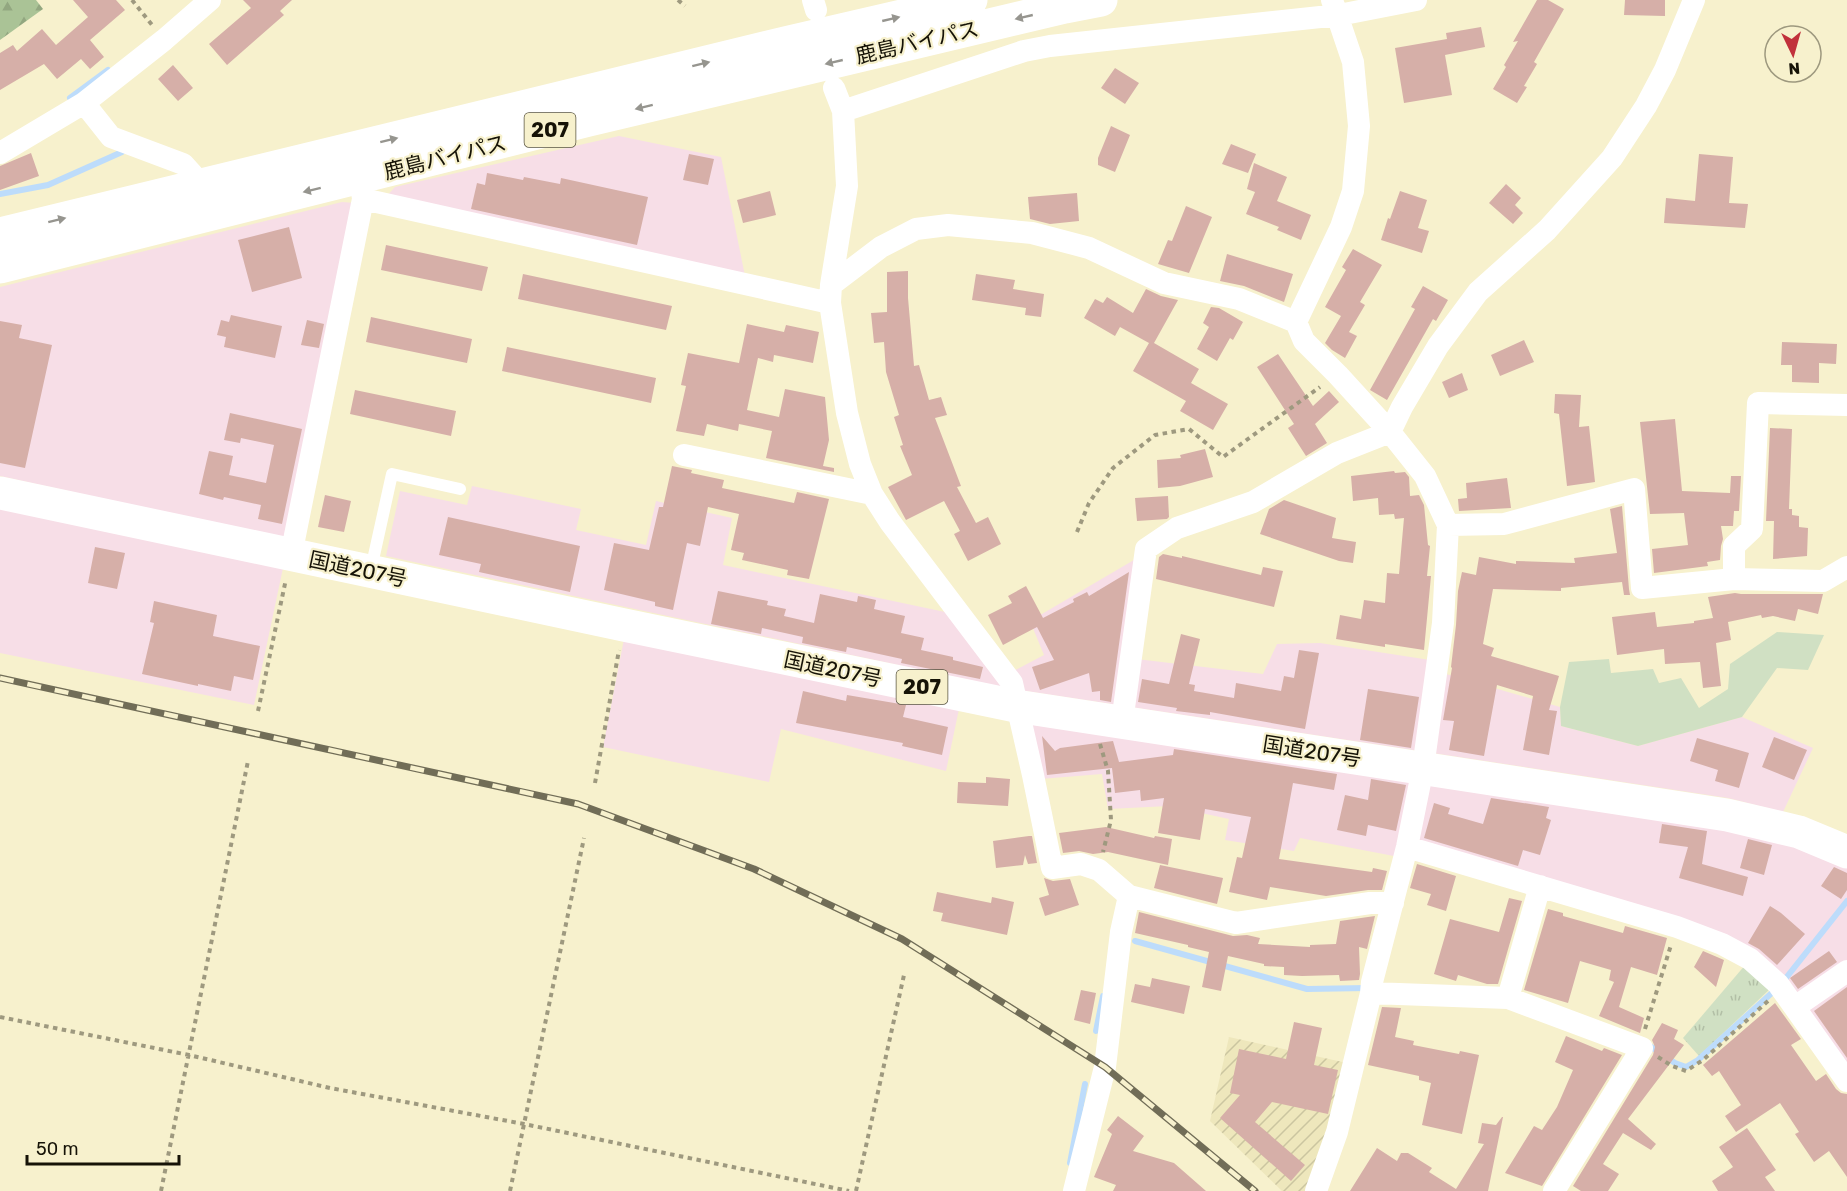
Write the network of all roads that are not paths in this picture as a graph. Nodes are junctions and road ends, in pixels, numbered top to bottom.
1 (210, 0) edge
2 (971, 0) edge
3 (1101, 0) edge
4 (1416, 0) edge
5 (1694, 0) edge
6 (1335, 6) edge
7 (834, 88) dead end
8 (84, 103) junction
9 (843, 111) junction
10 (0, 153) edge
11 (360, 175) junction
12 (202, 185) junction
13 (0, 234) edge
14 (0, 267) edge
15 (831, 294) junction
16 (1296, 322) junction
17 (1847, 405) edge
18 (1390, 432) junction
19 (684, 455) dead end
20 (460, 489) dead end
21 (0, 493) edge
22 (872, 494) junction
23 (1448, 525) junction
24 (291, 555) junction
25 (1847, 567) edge
26 (371, 572) junction
27 (1734, 579) junction
28 (1016, 706) junction
29 (1108, 720) junction
30 (1423, 768) junction
31 (1407, 847) junction
32 (1847, 852) edge
33 (1540, 886) junction
34 (1130, 896) junction
35 (1393, 903) junction
36 (1847, 971) edge
37 (1372, 987) junction
38 (1510, 993) junction
39 (1795, 1007) junction
40 (1847, 1081) edge
41 (1074, 1191) edge
42 (1316, 1191) edge
43 (1554, 1191) edge

1 - 8 street
11 -> 2 highway, 鹿島バイパス / 207
3 -> 11 highway, 鹿島バイパス / 207
4 - 6 street
5 - 18 street
6 - 9 street
6 - 16 street
7 - 9 street
8 - 10 street
8 - 12 street
9 - 15 street
11 - 12 highway, 鹿島バイパス / 207
11 -> 14 highway, 鹿島バイパス / 207
11 - 15 street
11 - 24 street
13 -> 12 highway, 鹿島バイパス / 207
15 - 16 street
15 - 22 street
16 - 18 street
17 - 27 street
18 - 23 street
18 - 29 street
19 - 22 street
20 - 26 lane
21 - 24 highway, 国道207号 / 207
22 - 28 street
23 - 27 street
23 - 30 street
24 - 26 highway, 国道207号 / 207
25 - 27 street
26 - 28 highway, 国道207号 / 207
28 - 29 highway, 国道207号 / 207
28 - 34 street
29 - 30 highway, 国道207号 / 207
30 - 31 street
30 - 32 highway, 国道207号 / 207
31 - 33 street
31 - 35 street
33 - 38 street
33 - 39 street
34 - 35 street
34 - 41 street
35 - 37 street
36 - 39 street
37 - 38 street
37 - 42 street
38 - 43 street
39 - 40 street

